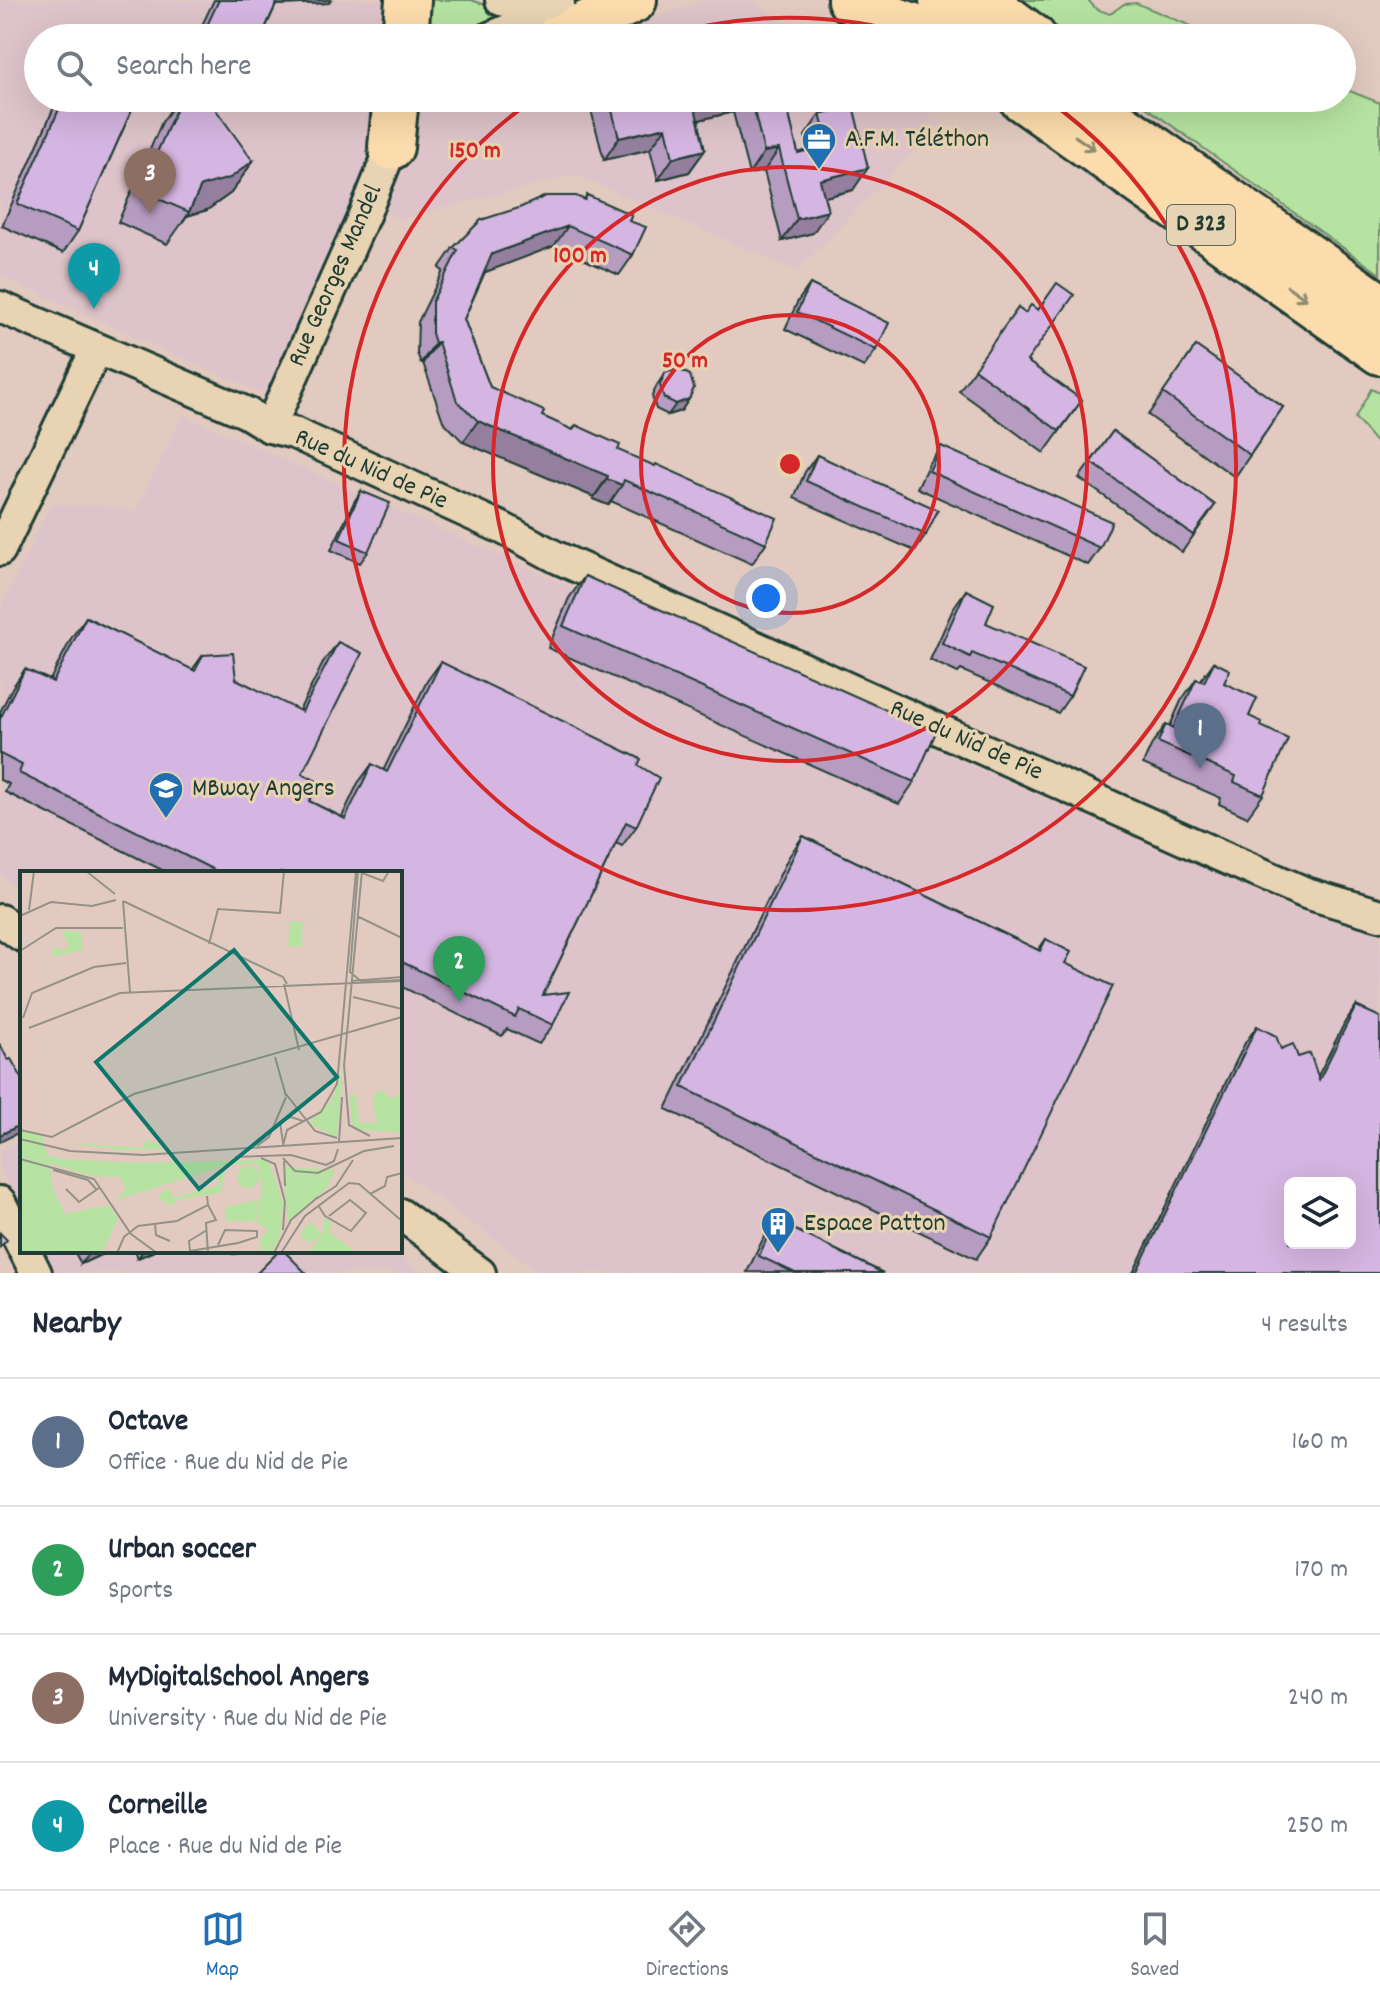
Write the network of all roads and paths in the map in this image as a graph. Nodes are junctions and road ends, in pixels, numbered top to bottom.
1 (408, 0) edge
2 (501, 0) edge
3 (634, 0) edge
4 (850, 0) edge
5 (883, 0) edge
6 (983, 0) edge
7 (561, 14) edge
8 (934, 23) edge
9 (406, 24) edge
10 (522, 24) edge
11 (1015, 24) edge
12 (1041, 112) edge
13 (1102, 112) edge
14 (1133, 112) edge
15 (405, 113) edge
16 (1324, 266) junction
17 (1380, 306) edge
18 (0, 307) edge
19 (96, 350) junction
20 (1380, 352) edge
21 (270, 427) junction
22 (0, 550) edge
23 (1380, 915) edge
24 (0, 920) edge
25 (20, 935) edge
26 (0, 1202) edge
27 (402, 1215) edge
28 (20, 1242) edge
29 (26, 1253) edge
30 (36, 1273) edge
31 (480, 1273) edge

1 - 9 highway
2 - 7 street
3 - 7 highway
4 - 8 highway
5 - 8 highway
6 - 11 highway
7 - 10 street
12 -> 20 highway, D 323
13 - 16 highway, D 323
14 - 16 highway
15 - 21 street, Rue Georges Mandel
16 - 17 highway, D 323
18 - 19 street, Rue du Nid de Pie
19 - 21 street, Rue du Nid de Pie
19 - 22 street
21 - 23 street, Rue du Nid de Pie
24 - 25 street
26 - 28 street
27 - 31 street
29 - 30 street

